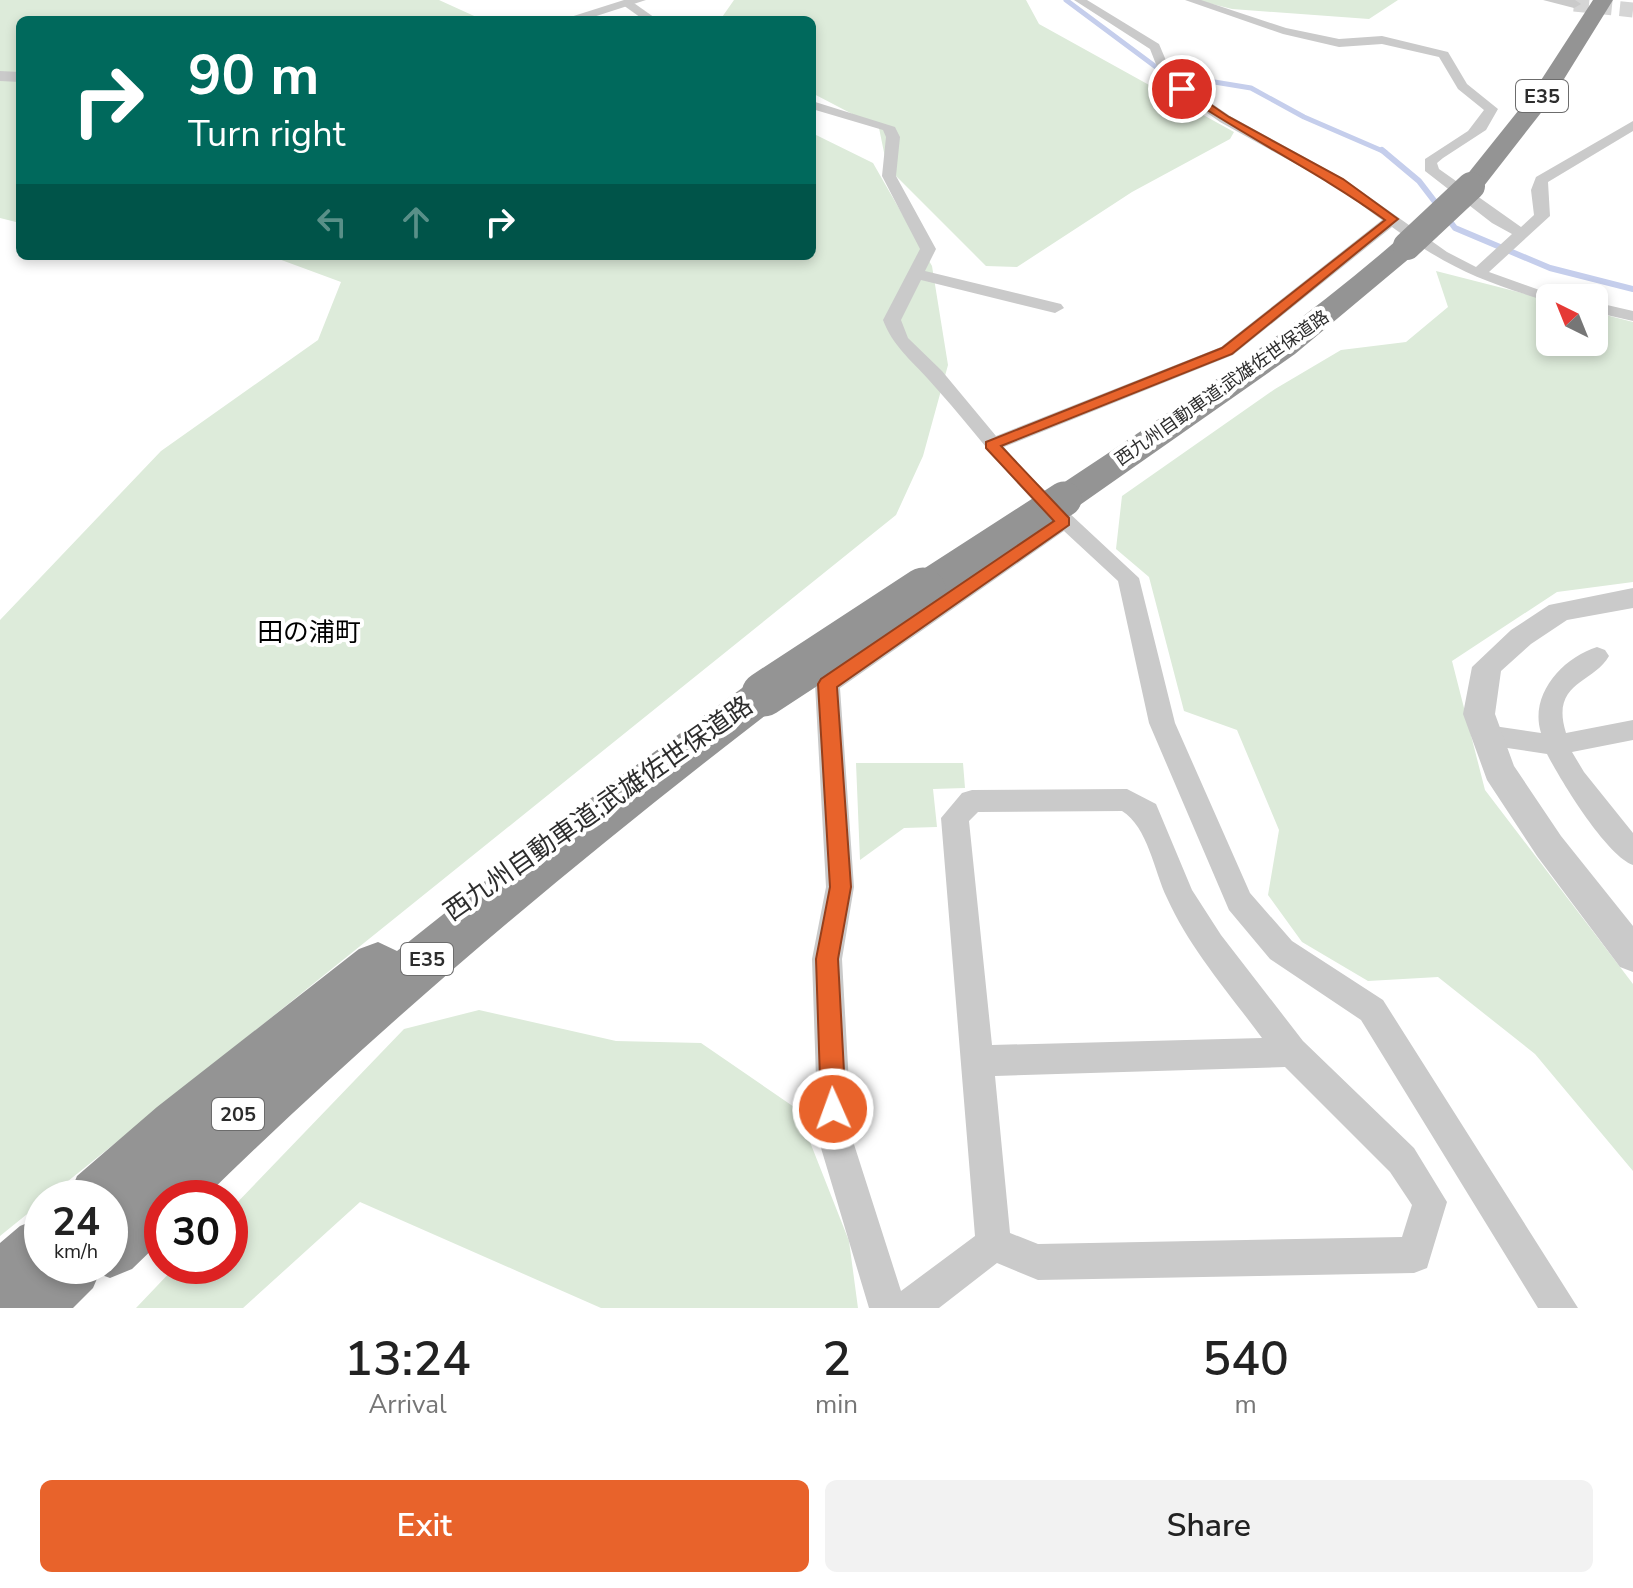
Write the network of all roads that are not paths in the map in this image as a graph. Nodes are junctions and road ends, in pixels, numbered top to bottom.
1 (1079, 0) edge
2 (1190, 0) edge
3 (1550, 0) edge
4 (1603, 0) edge
5 (633, 2) edge
6 (1574, 4) dead end
7 (582, 16) edge
8 (648, 16) edge
9 (816, 106) edge
10 (1633, 125) edge
11 (1400, 233) junction
12 (1521, 233) junction
13 (917, 274) junction
14 (1477, 274) junction
15 (1536, 292) edge
16 (1055, 308) dead end
17 (1608, 310) edge
18 (1633, 316) edge
19 (991, 445) junction
20 (1064, 510) junction
21 (1633, 598) edge
22 (1597, 656) dead end
23 (764, 694) junction
24 (1633, 730) edge
25 (1487, 735) junction
26 (1555, 745) junction
27 (1633, 853) edge
28 (1633, 955) edge
29 (371, 1006) junction
30 (1292, 1052) junction
31 (978, 1061) junction
32 (120, 1180) edge
33 (128, 1213) edge
34 (128, 1229) edge
35 (993, 1244) junction
36 (24, 1264) edge
37 (52, 1284) edge
38 (73, 1284) edge
39 (0, 1285) edge
40 (27, 1308) edge
41 (48, 1308) edge
42 (888, 1308) edge
43 (909, 1308) edge
44 (1559, 1308) edge

1 - 11 street
2 - 12 street
3 - 6 street
4 - 11 highway, 西九州自動車道;武雄佐世保道路 / E35, bridge
5 - 7 street
5 - 8 street
9 - 13 street
10 - 12 street
11 - 14 street
11 - 19 street
11 - 20 highway, 西九州自動車道;武雄佐世保道路 / E35
12 - 14 street
13 - 16 street
13 - 19 street
14 - 15 street
17 - 18 street
19 - 20 street
20 - 23 highway, 西九州自動車道;武雄佐世保道路 / E35, bridge
20 - 42 street
20 - 44 street
21 - 25 street
22 - 26 street
23 - 29 highway, 西九州自動車道;武雄佐世保道路 / E35
23 - 32 highway, 西九州自動車道;武雄佐世保道路 / E35
24 - 26 street
25 - 26 street
25 - 28 street
26 - 27 street
29 - 33 highway, 205
29 - 34 highway, 西九州自動車道;武雄佐世保道路 / E35
30 - 31 street
30 - 31 street
30 - 35 street
31 - 35 street
35 - 43 street
36 - 39 highway
37 - 40 highway
38 - 41 highway

